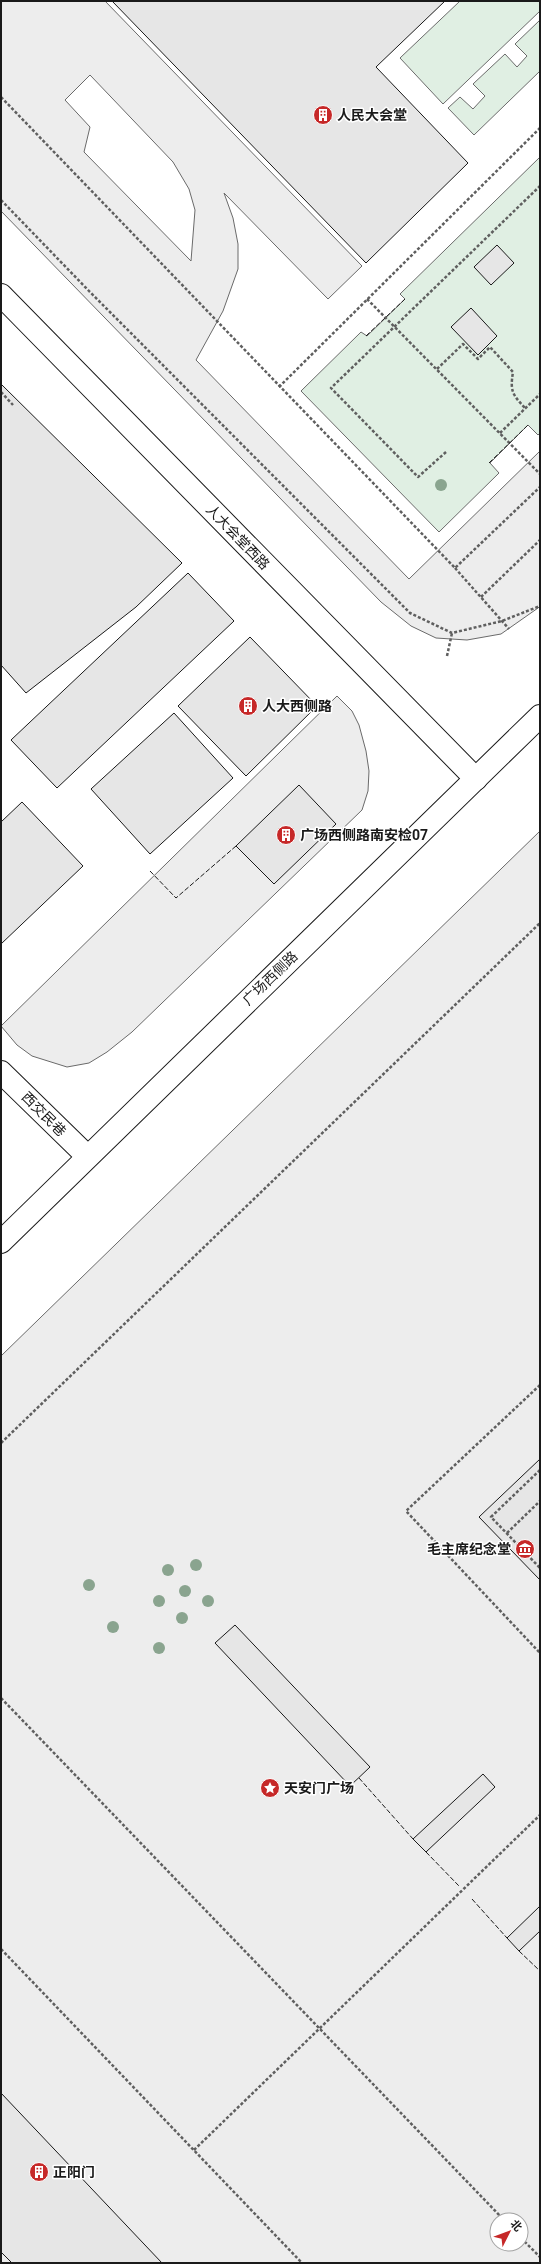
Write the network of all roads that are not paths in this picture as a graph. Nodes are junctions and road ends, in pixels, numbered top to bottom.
1 (1, 295) edge
2 (540, 716) edge
3 (476, 779) junction
4 (1, 1072) edge
5 (87, 1156) junction
6 (1, 1242) edge

1 - 3 street, 人大会堂西路
2 - 3 street, 广场西侧路
3 - 5 street, 广场西侧路
4 - 5 street, 西交民巷
5 - 6 street, 广场西侧路

